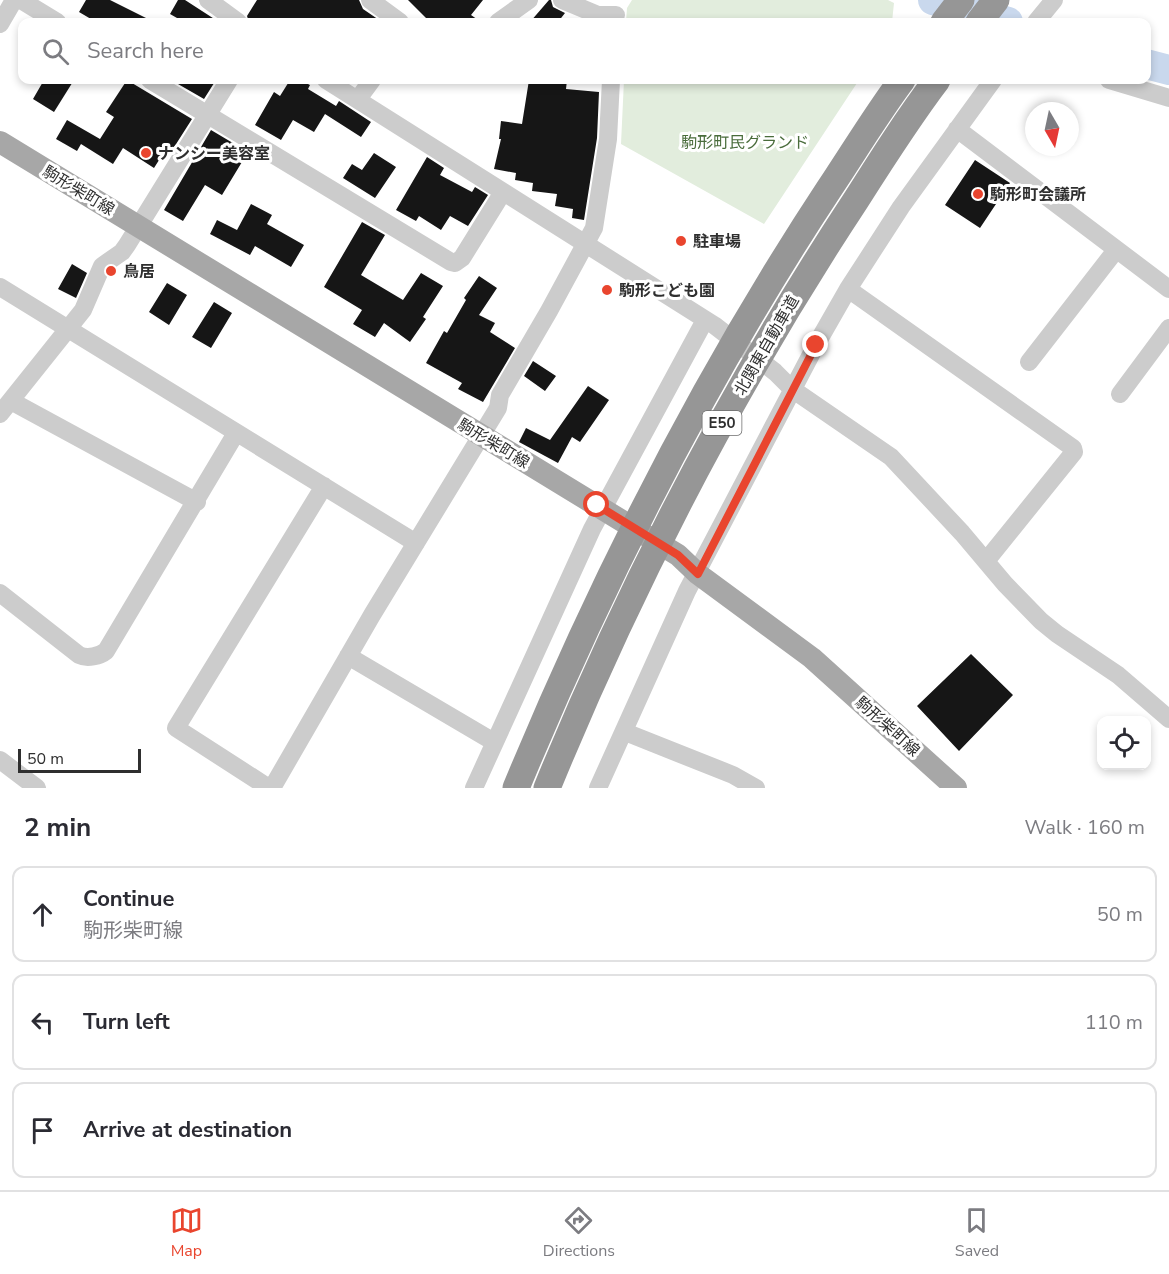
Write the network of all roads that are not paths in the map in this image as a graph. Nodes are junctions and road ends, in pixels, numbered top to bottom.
1 (14, 0) edge
2 (21, 0) edge
3 (208, 0) edge
4 (370, 0) edge
5 (529, 0) edge
6 (562, 0) edge
7 (961, 0) edge
8 (996, 0) edge
9 (1054, 0) edge
10 (616, 12) edge
11 (50, 18) edge
12 (233, 18) edge
13 (395, 18) edge
14 (504, 18) edge
15 (948, 18) edge
16 (982, 18) edge
17 (1040, 18) edge
18 (0, 24) edge
19 (157, 84) edge
20 (226, 84) edge
21 (333, 84) edge
22 (369, 84) edge
23 (611, 84) edge
24 (899, 84) edge
25 (934, 84) edge
26 (990, 84) edge
27 (1122, 84) edge
28 (1169, 98) edge
29 (358, 99) junction
30 (207, 115) junction
31 (957, 129) junction
32 (0, 142) edge
33 (503, 192) junction
34 (139, 226) junction
35 (586, 244) junction
36 (1116, 250) junction
37 (0, 287) edge
38 (848, 289) junction
39 (1169, 290) edge
40 (705, 320) junction
41 (69, 328) junction
42 (1169, 328) edge
43 (1029, 362) dead end
44 (792, 389) junction
45 (1120, 394) dead end
46 (6, 408) edge
47 (236, 433) junction
48 (481, 434) junction
49 (324, 486) junction
50 (197, 502) junction
51 (602, 509) junction
52 (416, 543) junction
53 (986, 561) junction
54 (698, 574) junction
55 (0, 593) edge
56 (348, 656) junction
57 (1169, 719) edge
58 (625, 732) junction
59 (495, 742) junction
60 (0, 760) edge
61 (949, 786) edge
62 (37, 788) edge
63 (270, 788) edge
64 (474, 788) edge
65 (516, 788) edge
66 (547, 788) edge
67 (598, 788) edge
68 (755, 788) edge

1 - 18 street
2 - 11 street
3 - 12 street
4 - 13 street
5 - 14 street
6 - 10 street
7 - 15 highway
8 - 16 highway
9 - 17 street
19 - 30 street
20 - 30 street
21 - 29 street
22 - 29 street
23 - 35 street
24 - 65 highway, 北関東自動車道 / E50, bridge
25 - 66 highway, 北関東自動車道 / E50, bridge
26 - 31 street
27 - 28 street
29 - 33 street
30 - 33 street
30 - 34 street
31 - 36 street
31 - 38 street
32 - 34 main road, 駒形柴町線
33 - 35 street
34 - 41 street
34 - 48 main road, 駒形柴町線
35 - 40 street
35 - 48 street
36 - 39 street
36 - 43 street
37 - 41 street
38 - 44 street
38 - 53 street
40 - 44 street
40 - 51 street
41 - 46 street
41 - 47 street
42 - 45 street
44 - 53 street
44 - 54 street
46 - 50 street
47 - 49 street
47 - 50 street
48 - 51 main road, 駒形柴町線
48 - 52 street
49 - 52 street
49 - 63 street
50 - 55 street
51 - 54 main road, 駒形柴町線
51 - 59 street
52 - 56 street
53 - 57 street
54 - 58 street
54 - 61 main road, 駒形柴町線
56 - 59 street
56 - 63 street
58 - 67 street
58 - 68 street
59 - 64 street
60 - 62 street

